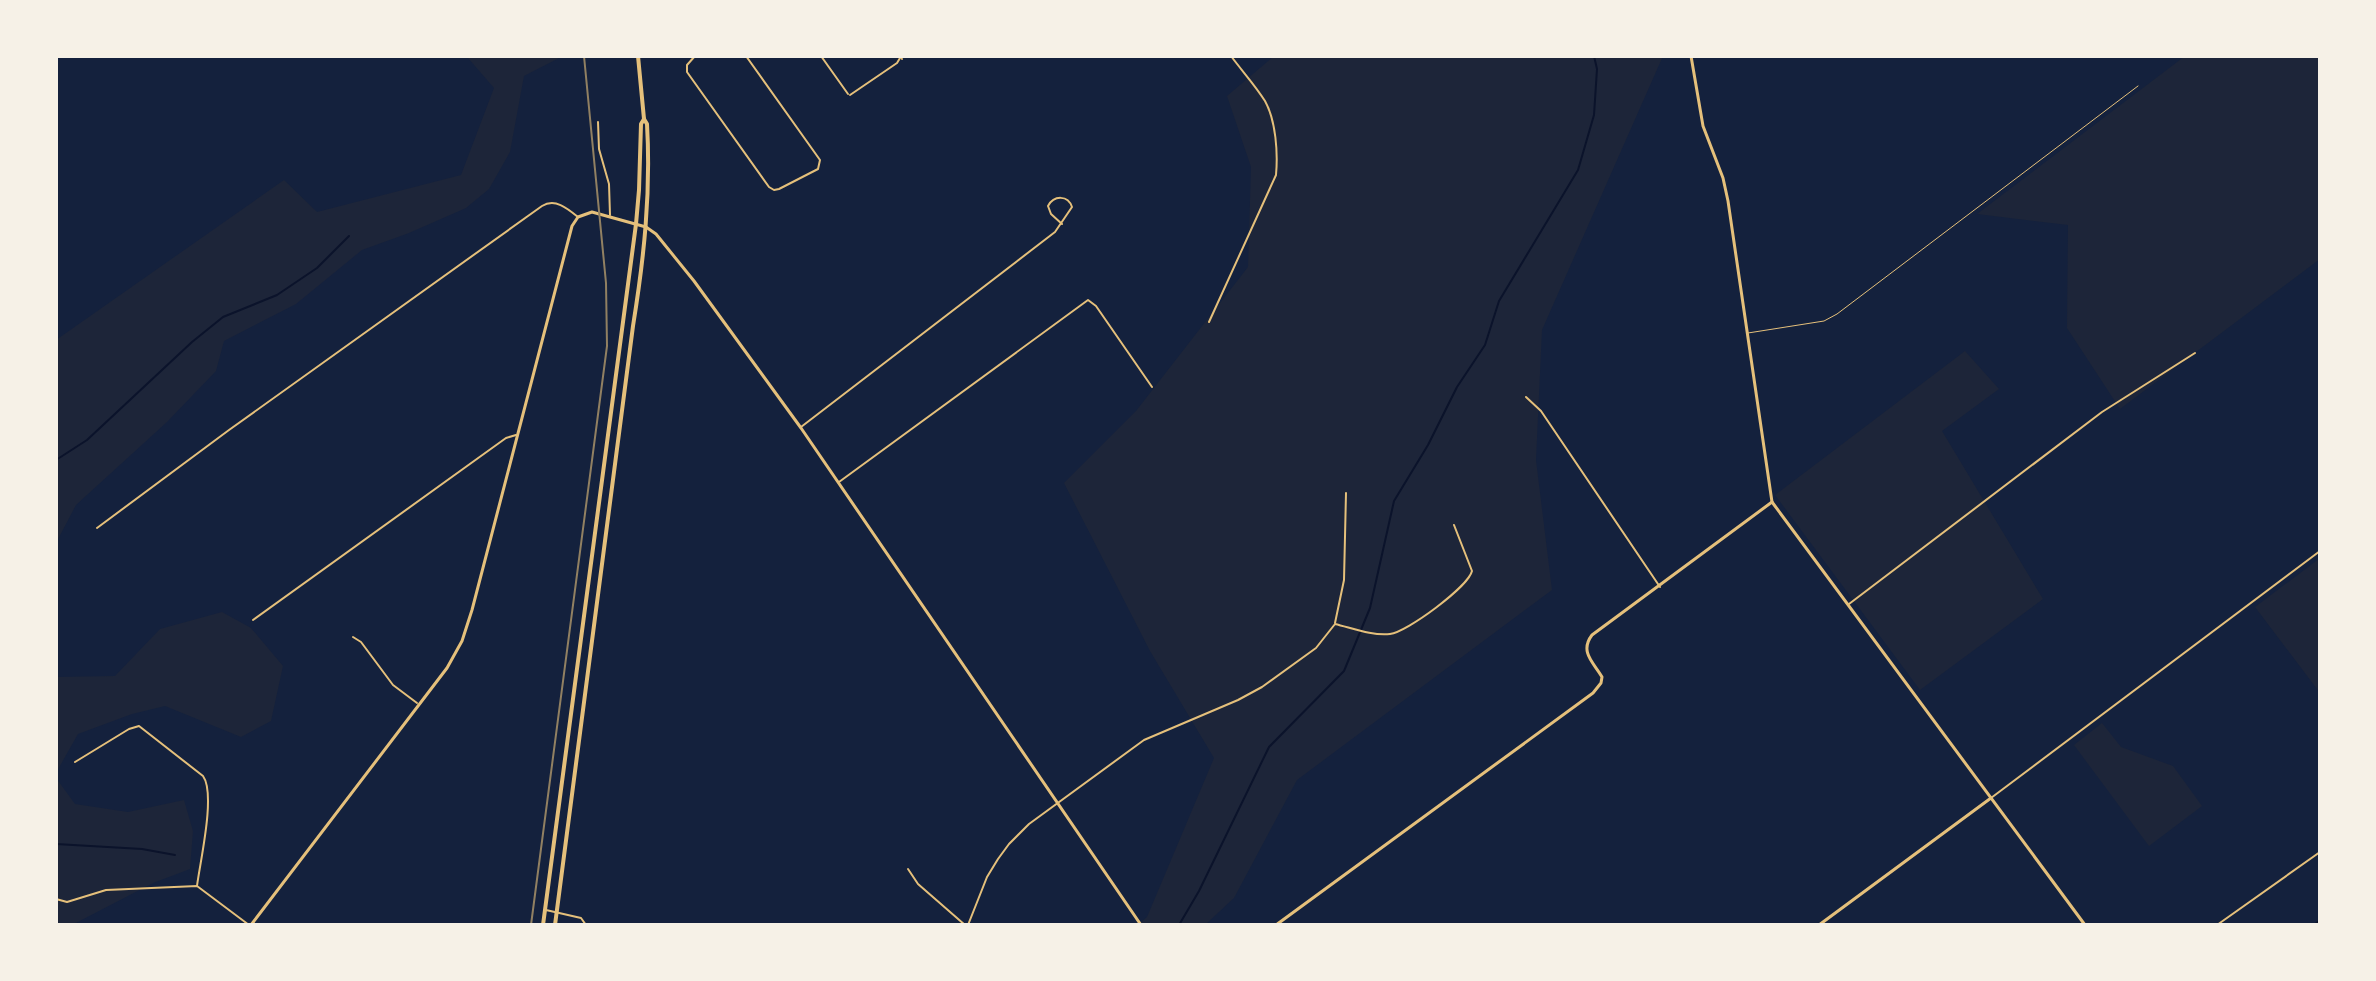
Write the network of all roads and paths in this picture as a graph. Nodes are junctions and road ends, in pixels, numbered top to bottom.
1 (638, 56) edge
2 (695, 56) edge
3 (746, 56) edge
4 (821, 56) edge
5 (1231, 56) edge
6 (1691, 56) edge
7 (901, 58) edge
8 (2138, 86) dead end
9 (644, 119) junction
10 (598, 122) dead end
11 (578, 217) junction
12 (610, 217) junction
13 (636, 224) junction
14 (1062, 224) junction
15 (646, 227) junction
16 (1209, 322) dead end
17 (1746, 333) junction
18 (2195, 353) dead end
19 (1152, 387) dead end
20 (1526, 397) dead end
21 (801, 428) junction
22 (519, 435) junction
23 (838, 482) junction
24 (1346, 493) dead end
25 (1772, 502) junction
26 (1454, 525) dead end
27 (97, 528) dead end
28 (2320, 551) edge
29 (1660, 587) junction
30 (1848, 605) junction
31 (253, 620) dead end
32 (1335, 624) junction
33 (353, 637) dead end
34 (418, 704) junction
35 (75, 762) dead end
36 (1991, 798) junction
37 (1059, 804) junction
38 (2320, 852) edge
39 (908, 869) dead end
40 (197, 886) junction
41 (56, 899) edge
42 (545, 909) junction
43 (556, 911) junction
44 (250, 925) edge
45 (543, 925) edge
46 (555, 925) edge
47 (586, 925) edge
48 (967, 925) edge
49 (1141, 925) edge
50 (1276, 925) edge
51 (1819, 925) edge
52 (2085, 925) edge
53 (2217, 925) edge

1 - 9 main road
2 - 3 street
4 - 7 street
5 - 16 street
6 - 17 street
8 - 17 lane
9 - 13 main road
9 - 15 main road
10 - 12 street
11 - 12 street
11 - 22 street
11 - 27 street
12 - 13 street
13 - 15 street
13 - 42 main road
14 - 14 street
14 - 21 street
15 - 21 street
15 - 43 main road
17 - 25 street
18 - 30 street
19 - 23 street
20 - 29 street
21 - 23 street
22 - 31 street
22 - 34 street
23 - 37 street
24 - 32 street
25 - 29 street
25 - 30 street
26 - 32 street
28 - 36 street
29 - 50 street
30 - 36 street
32 - 37 street
33 - 34 street
34 - 44 street
35 - 40 street
36 - 51 street
36 - 52 street
37 - 48 street
37 - 49 street
38 - 53 street
39 - 48 street
40 - 41 street
40 - 44 street
42 - 43 street
42 - 45 main road
43 - 46 main road
43 - 47 street

